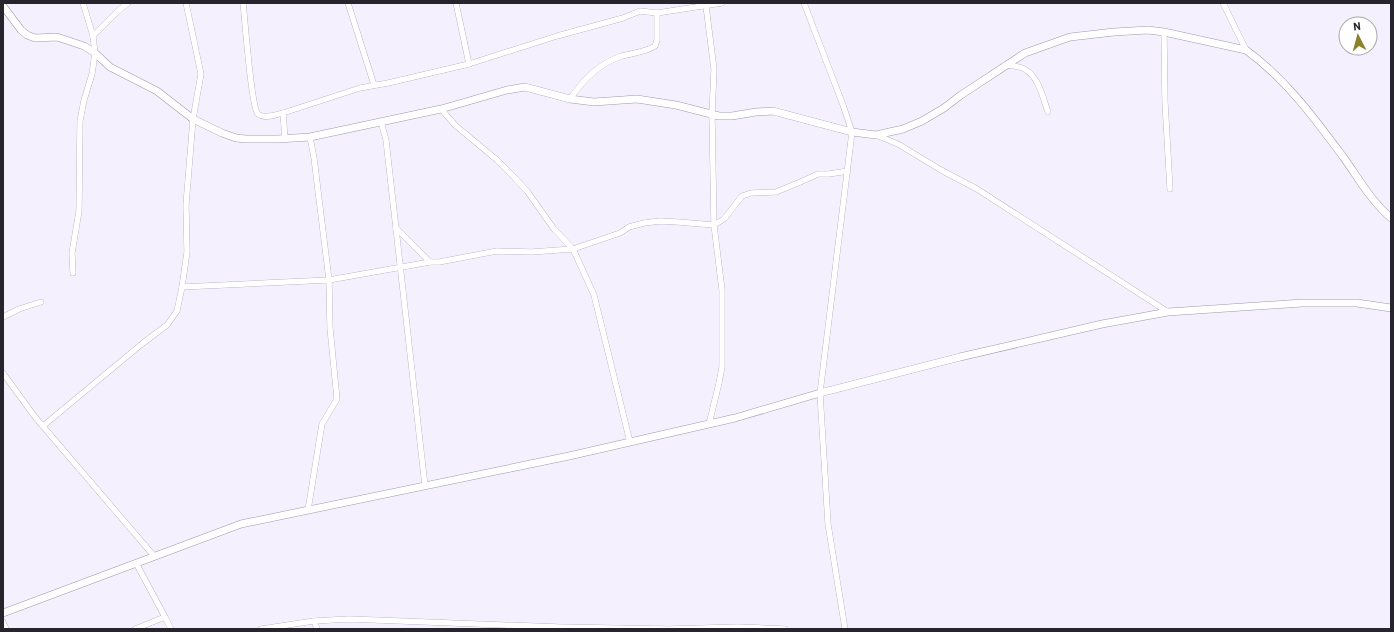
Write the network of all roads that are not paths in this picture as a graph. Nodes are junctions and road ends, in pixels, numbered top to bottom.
1 (83, 3) edge
2 (120, 3) edge
3 (128, 3) edge
4 (186, 3) edge
5 (243, 3) edge
6 (348, 3) edge
7 (456, 3) edge
8 (722, 3) edge
9 (804, 3) edge
10 (1223, 3) edge
11 (3, 6) edge
12 (706, 6) junction
13 (116, 12) junction
14 (656, 13) junction
15 (1164, 32) junction
16 (93, 36) junction
17 (1246, 50) junction
18 (95, 53) junction
19 (469, 64) junction
20 (1004, 65) junction
21 (374, 85) junction
22 (570, 99) junction
23 (441, 109) junction
24 (1048, 112) dead end
25 (283, 113) junction
26 (712, 115) junction
27 (193, 119) junction
28 (381, 122) junction
29 (852, 132) junction
30 (876, 135) junction
31 (310, 137) junction
32 (285, 138) junction
33 (848, 171) junction
34 (1170, 189) dead end
35 (1391, 218) edge
36 (714, 225) junction
37 (396, 228) junction
38 (573, 249) junction
39 (430, 262) junction
40 (400, 268) junction
41 (73, 273) dead end
42 (329, 280) junction
43 (182, 287) junction
44 (41, 302) dead end
45 (1391, 308) edge
46 (1168, 312) junction
47 (3, 317) edge
48 (3, 373) edge
49 (820, 393) junction
50 (709, 424) junction
51 (43, 426) junction
52 (630, 442) junction
53 (425, 486) junction
54 (308, 510) junction
55 (154, 556) junction
56 (136, 563) junction
57 (3, 613) edge
58 (165, 617) junction
59 (314, 621) junction
60 (3, 622) edge
61 (439, 626) edge
62 (548, 628) edge
63 (738, 628) edge
64 (6, 629) edge
65 (135, 629) edge
66 (171, 629) edge
67 (261, 629) edge
68 (317, 629) edge
69 (636, 629) edge
70 (785, 629) edge
71 (845, 629) edge

1 - 16 street
2 - 13 street
3 - 13 street
4 - 27 street
5 - 25 street
6 - 21 street
7 - 19 street
8 - 12 street
9 - 29 street
10 - 17 street
11 - 18 main road
12 - 14 street
12 - 26 street
13 - 16 street
14 - 19 street
14 - 22 street
15 - 17 main road
15 - 20 main road
15 - 34 street
16 - 18 street
17 - 35 main road
18 - 27 main road
18 - 41 street
19 - 21 street
20 - 24 street
20 - 30 main road
21 - 25 street
22 - 23 main road
22 - 26 main road
23 - 28 main road
23 - 38 street
25 - 32 street
26 - 29 main road
26 - 36 street
27 - 32 main road
27 - 43 street
28 - 31 main road
28 - 37 street
29 - 30 main road
29 - 33 street
30 - 46 street
31 - 32 main road
31 - 42 street
33 - 36 street
33 - 49 street
36 - 38 street
36 - 50 street
37 - 39 street
37 - 40 street
38 - 39 street
38 - 52 street
39 - 40 street
40 - 42 street
40 - 53 street
42 - 43 street
42 - 54 street
43 - 51 street
44 - 47 street
45 - 46 main road
46 - 49 main road
48 - 51 street
49 - 50 main road
49 - 71 street
50 - 52 main road
51 - 55 street
52 - 53 main road
53 - 54 main road
54 - 55 main road
55 - 56 main road
56 - 57 main road
56 - 58 street
58 - 65 street
58 - 66 street
59 - 61 street
59 - 67 street
59 - 68 street
60 - 64 street
61 - 62 street
62 - 69 street
63 - 69 street
63 - 70 street

